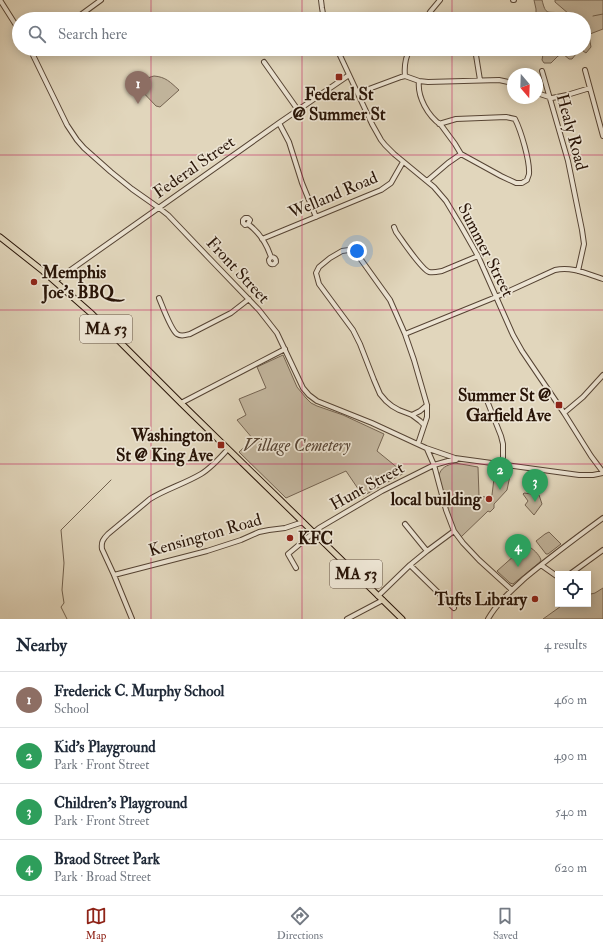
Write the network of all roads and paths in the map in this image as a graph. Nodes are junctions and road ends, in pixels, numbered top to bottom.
1 (0, 0) edge
2 (92, 0) edge
3 (102, 0) edge
4 (321, 0) edge
5 (440, 0) edge
6 (95, 5) junction
7 (85, 12) edge
8 (323, 12) edge
9 (430, 12) edge
10 (12, 19) edge
11 (35, 56) edge
12 (340, 56) edge
13 (406, 56) edge
14 (476, 56) edge
15 (264, 62) dead end
16 (585, 70) dead end
17 (349, 75) junction
18 (543, 75) edge
19 (406, 76) junction
20 (480, 80) junction
21 (419, 81) junction
22 (507, 82) edge
23 (590, 88) junction
24 (358, 93) junction
25 (543, 95) edge
26 (548, 96) junction
27 (298, 110) junction
28 (279, 122) junction
29 (439, 124) junction
30 (603, 136) edge
31 (461, 154) junction
32 (403, 162) junction
33 (427, 181) junction
34 (159, 208) junction
35 (316, 216) junction
36 (248, 224) dead end
37 (394, 227) dead end
38 (0, 234) edge
39 (0, 238) edge
40 (262, 239) junction
41 (8, 243) junction
42 (478, 256) junction
43 (271, 258) dead end
44 (578, 271) junction
45 (603, 279) edge
46 (54, 281) junction
47 (496, 297) junction
48 (158, 298) dead end
49 (248, 299) junction
50 (405, 334) junction
51 (285, 349) junction
52 (603, 375) edge
53 (480, 397) dead end
54 (181, 403) junction
55 (427, 405) junction
56 (564, 413) junction
57 (412, 415) junction
58 (424, 425) junction
59 (418, 444) junction
60 (426, 448) junction
61 (228, 449) junction
62 (460, 459) junction
63 (434, 465) junction
64 (502, 465) junction
65 (603, 472) edge
66 (603, 518) edge
67 (303, 522) junction
68 (406, 524) dead end
69 (454, 531) junction
70 (314, 532) junction
71 (603, 550) edge
72 (427, 551) junction
73 (410, 565) junction
74 (540, 565) junction
75 (296, 568) dead end
76 (574, 571) edge
77 (114, 575) junction
78 (555, 575) edge
79 (512, 590) junction
80 (378, 596) junction
81 (383, 600) junction
82 (454, 608) dead end
83 (132, 619) edge
84 (347, 619) edge
85 (402, 619) edge
86 (488, 619) edge

1 - 10 street
2 - 6 street
3 - 6 street
4 - 8 street
5 - 9 street
6 - 7 street
11 - 34 street, Front Street
12 - 17 street, Summer Street
13 - 19 street
14 - 20 street
15 - 27 street
16 - 23 street
17 - 24 street, Summer Street
17 - 27 street, Federal Street
18 - 26 street, Healy Road
19 - 21 street
19 - 24 street
20 - 21 street
20 - 22 street
21 - 29 street
23 - 26 street
23 - 30 street
24 - 32 street, Summer Street
25 - 26 street
26 - 44 street, Healy Road
27 - 28 street, Federal Street
28 - 34 street, Federal Street
28 - 35 street
29 - 31 street
29 - 31 street
31 - 33 street
32 - 33 street, Summer Street
32 - 35 street, Welland Road
33 - 42 street, Summer Street
34 - 46 street, Federal Street
34 - 49 street, Front Street
35 - 40 street, Welland Road
36 - 40 street
37 - 42 street
38 - 41 main road
39 - 41 main road, MA 53
40 - 43 street
41 - 46 main road, MA 53
42 - 47 street, Summer Street
44 - 45 street
44 - 47 street
46 - 54 main road, MA 53
47 - 50 street
47 - 56 street, Summer Street
48 - 49 street
49 - 51 street, Front Street
50 - 55 street
50 - 57 street
51 - 54 street
51 - 59 street, Front Street
52 - 56 street
53 - 64 street
54 - 61 main road, MA 53
55 - 57 street
55 - 58 street
56 - 65 street, Summer Street
57 - 58 street
58 - 59 street
59 - 60 street, Front Street
60 - 62 street, Front Street
60 - 63 street
61 - 67 main road, MA 53
61 - 77 street
62 - 63 street, Front Street
62 - 64 street, Front Street
63 - 69 street
63 - 70 street, Hunt Street
64 - 65 street, Front Street
66 - 74 street
67 - 70 main road, MA 53
67 - 77 street, Kensington Road
68 - 72 street
69 - 72 street
69 - 79 street
70 - 75 street, Hunt Street
70 - 80 main road, MA 53
71 - 76 street
72 - 73 street
73 - 80 street
73 - 82 street
74 - 78 street
74 - 79 street
77 - 83 street
79 - 86 street
80 - 81 main road, MA 53
81 - 84 street
81 - 85 main road, MA 53

